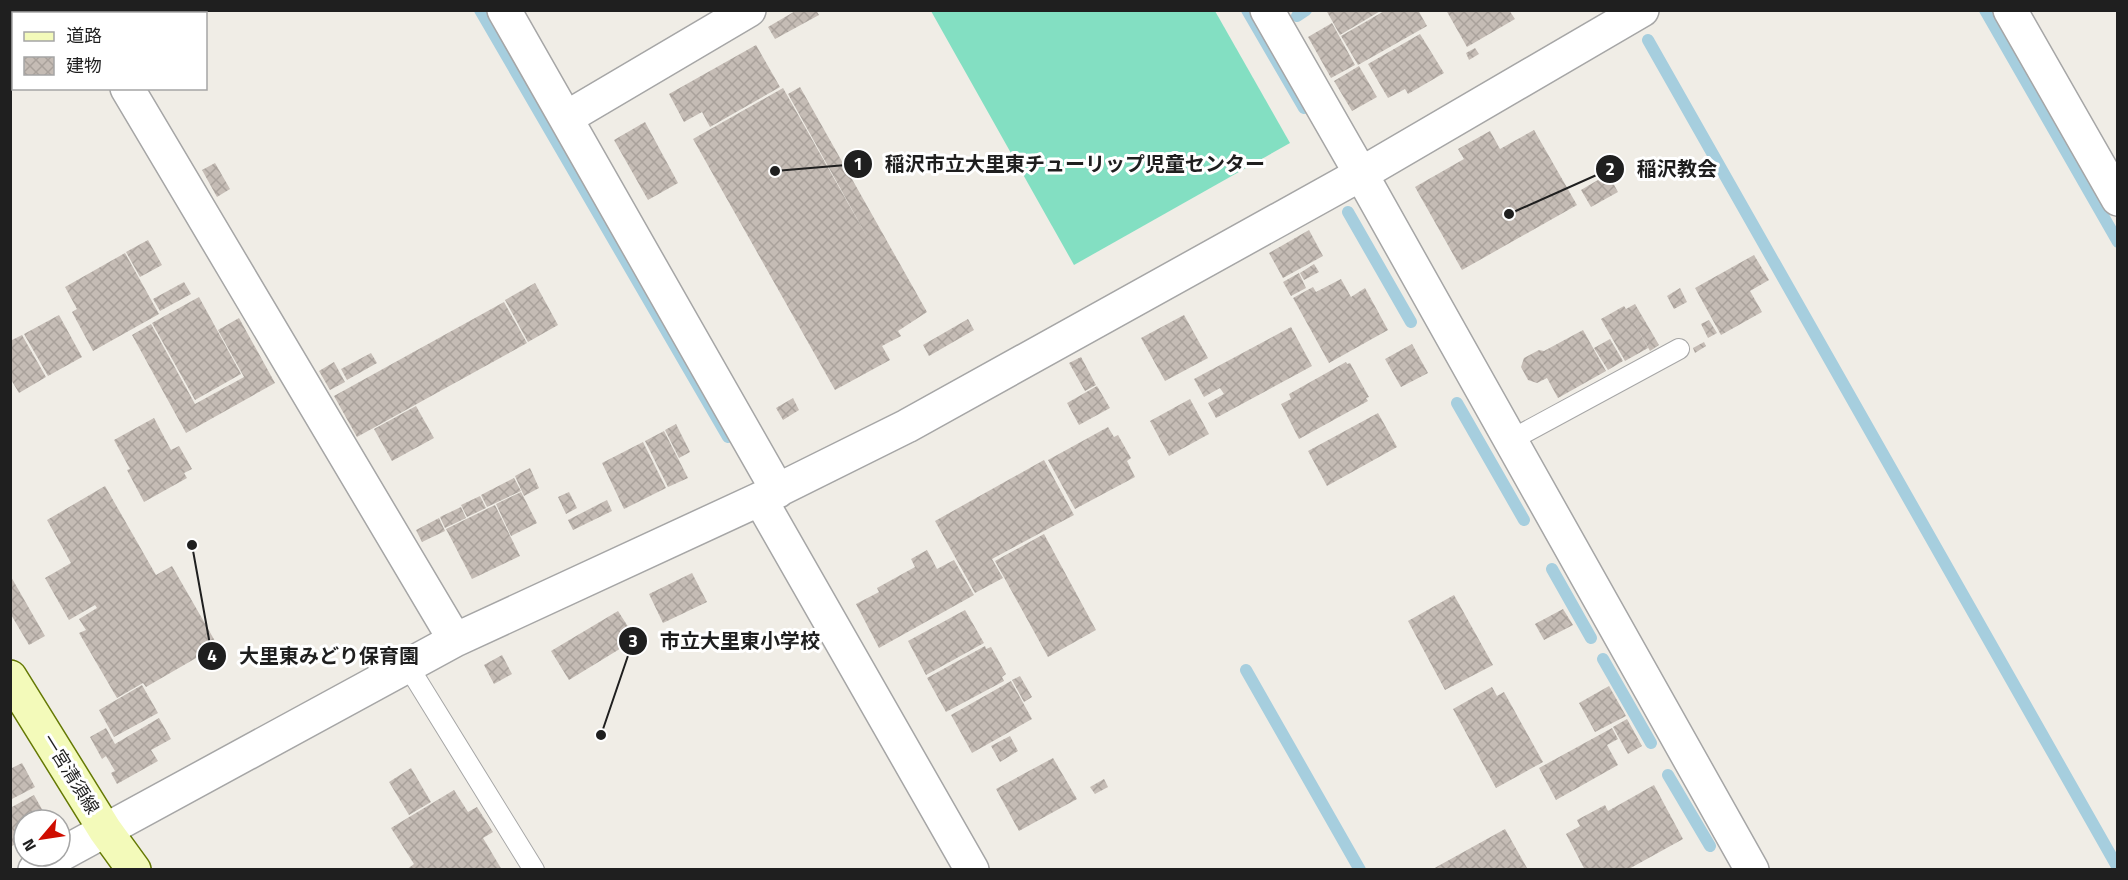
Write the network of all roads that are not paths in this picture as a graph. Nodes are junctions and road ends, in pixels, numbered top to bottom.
1 (504, 10) edge
2 (749, 10) edge
3 (1267, 10) edge
4 (1642, 10) edge
5 (2010, 10) edge
6 (128, 90) edge
7 (566, 118) junction
8 (1361, 174) junction
9 (2118, 199) edge
10 (1679, 349) dead end
11 (1510, 440) junction
12 (769, 495) junction
13 (455, 640) junction
14 (408, 666) junction
15 (10, 676) edge
16 (105, 830) junction
17 (72, 849) edge
18 (134, 870) edge
19 (534, 870) edge
20 (972, 870) edge
21 (1752, 870) edge

1 - 7 street
2 - 7 street
3 - 8 street
4 - 8 street
5 - 9 street
6 - 13 street
7 - 12 street
8 - 11 street
8 - 12 street
10 - 11 lane
11 - 21 street
12 - 13 street
12 - 20 street
13 - 14 street
14 - 16 street
14 - 19 lane
15 - 16 main road, 一宮清須線
16 - 17 street
16 - 18 main road, 一宮清須線

